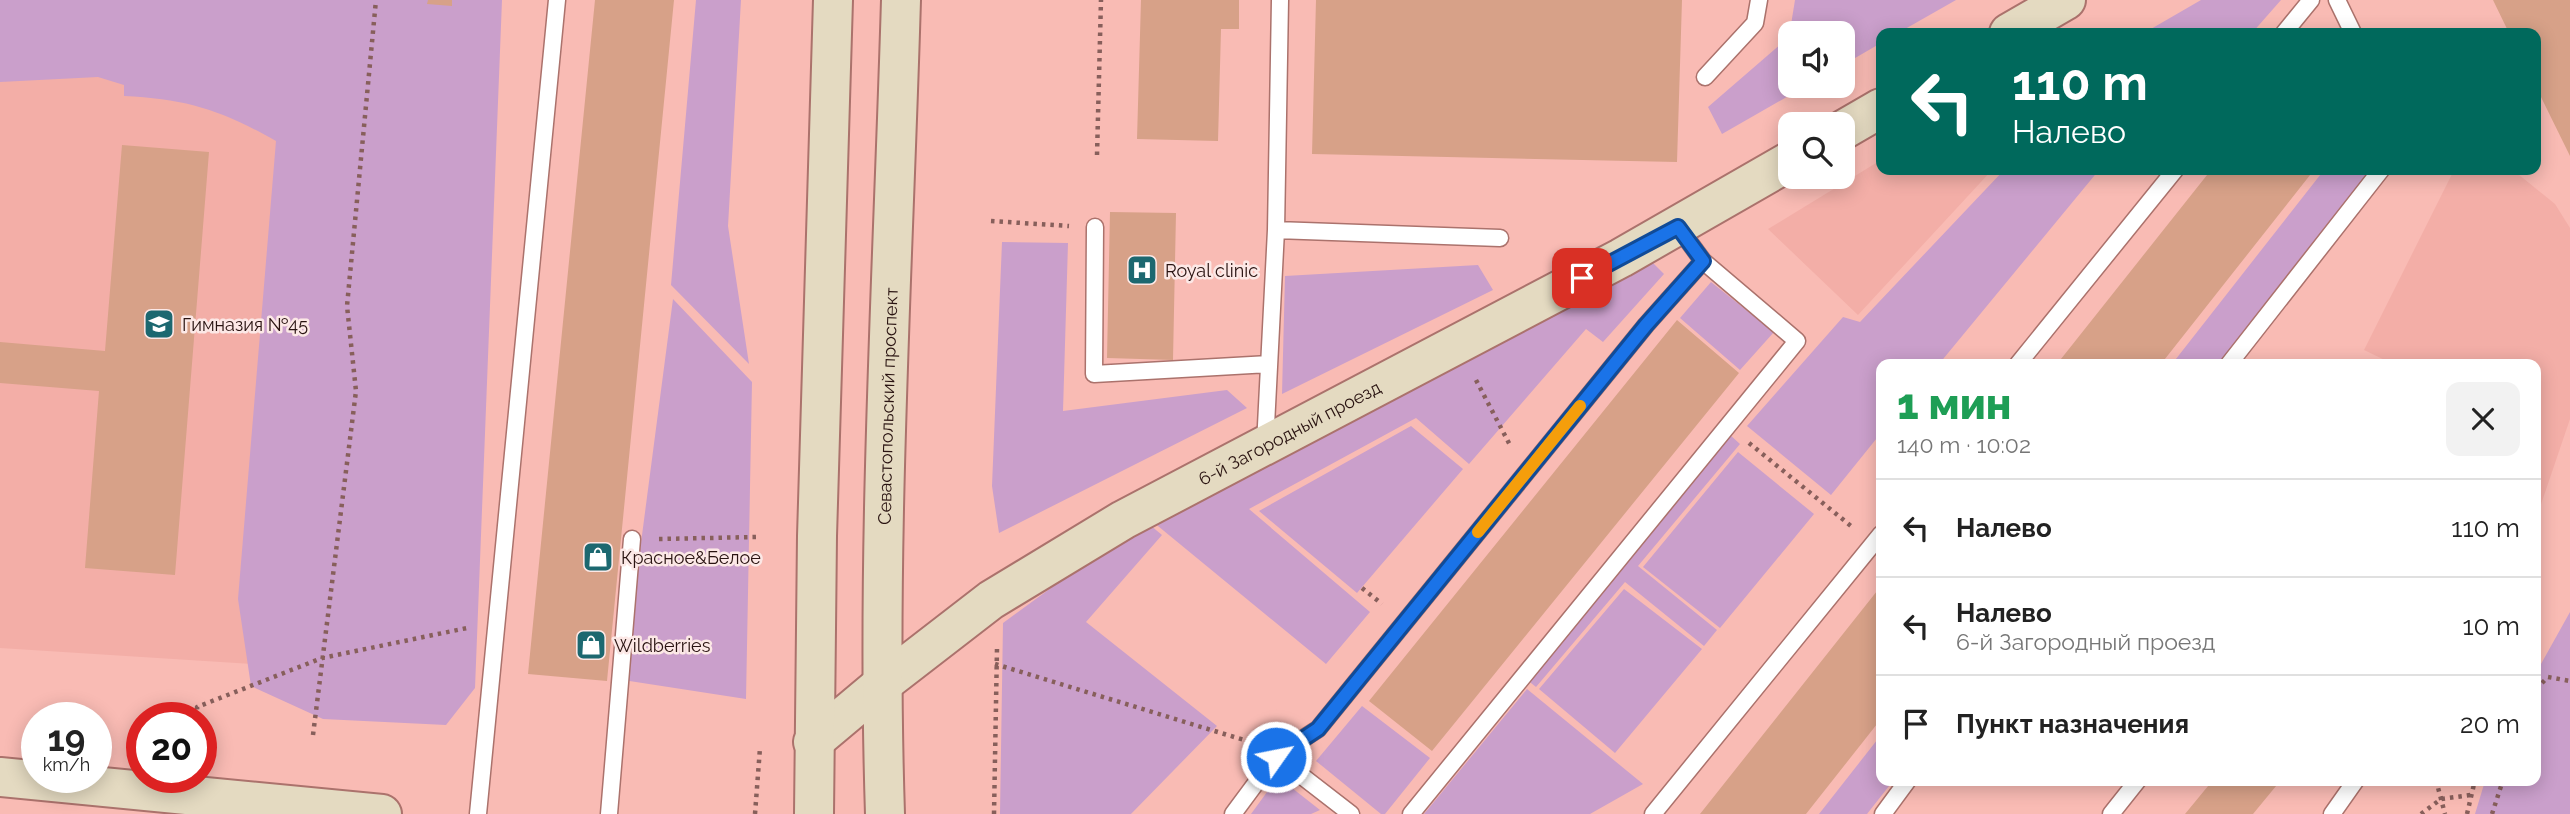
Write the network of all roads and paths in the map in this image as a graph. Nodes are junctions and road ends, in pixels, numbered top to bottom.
1 (376, 0) edge
2 (557, 0) edge
3 (833, 0) edge
4 (901, 0) edge
5 (1101, 0) edge
6 (1280, 0) edge
7 (1759, 0) edge
8 (2067, 0) edge
9 (2311, 0) edge
10 (2337, 0) edge
11 (2019, 28) edge
12 (2288, 28) edge
13 (2351, 28) edge
14 (1705, 78) dead end
15 (1876, 111) edge
16 (1855, 123) edge
17 (1097, 155) dead end
18 (1778, 168) edge
19 (2171, 175) edge
20 (2377, 175) edge
21 (991, 221) dead end
22 (1088, 227) joint
23 (1678, 227) junction
24 (1276, 230) junction
25 (1500, 238) dead end
26 (1703, 261) junction
27 (2022, 359) edge
28 (2233, 359) edge
29 (1269, 364) junction
30 (1471, 370) dead end
31 (1727, 424) junction
32 (1265, 446) junction
33 (1525, 474) junction
34 (757, 537) dead end
35 (1876, 538) edge
36 (632, 539) joint
37 (1876, 540) edge
38 (496, 622) junction
39 (995, 650) dead end
40 (323, 658) junction
41 (995, 664) junction
42 (2570, 681) edge
43 (881, 685) junction
44 (2541, 685) edge
45 (210, 702) edge
46 (313, 735) dead end
47 (813, 742) junction
48 (760, 748) dead end
49 (1273, 760) junction
50 (0, 777) edge
51 (1903, 786) edge
52 (2133, 786) edge
53 (2352, 786) edge
54 (2438, 786) edge
55 (2473, 786) edge
56 (2501, 786) edge
57 (2471, 795) junction
58 (2441, 799) junction
59 (159, 803) edge
60 (383, 814) edge
61 (478, 814) edge
62 (610, 814) edge
63 (755, 814) edge
64 (814, 814) edge
65 (886, 814) edge
66 (994, 814) edge
67 (1233, 814) edge
68 (1351, 814) edge
69 (1411, 814) edge
70 (1653, 814) edge
71 (1882, 814) edge
72 (2111, 814) edge
73 (2332, 814) edge
74 (2421, 814) edge
75 (2445, 814) edge
76 (2466, 814) edge
77 (2492, 814) edge

1 - 40 path
2 - 38 lane
3 - 47 street
4 - 43 street, Севастопольский проспект
5 - 17 path
6 - 24 lane
7 - 14 lane
8 - 11 street
9 - 12 lane
10 - 13 lane
15 - 16 street
18 - 23 street, 6-й Загородный проезд
19 - 27 lane
20 - 28 lane
21 - 22 path
22 - 29 lane
23 - 26 lane
23 - 32 street, 6-й Загородный проезд
24 - 25 lane
24 - 29 lane
26 - 31 lane
26 - 33 lane
29 - 32 lane
30 - 33 path
31 - 35 path
31 - 69 lane
32 - 43 street, 6-й Загородный проезд
33 - 49 lane
34 - 36 path
36 - 62 lane
37 - 70 lane
38 - 40 path
38 - 61 lane
39 - 41 path
40 - 45 path
40 - 46 path
41 - 49 path
41 - 66 path
42 - 44 path
43 - 47 street, 6-й Загородный проезд
43 - 65 street, Севастопольский проспект
47 - 64 street
48 - 63 path
49 - 67 lane
49 - 68 lane
50 - 59 street
51 - 71 lane
52 - 72 lane
53 - 73 lane
54 - 58 path
55 - 57 path
56 - 77 path
57 - 58 path
57 - 76 path
58 - 74 path
58 - 75 path
59 - 60 street

